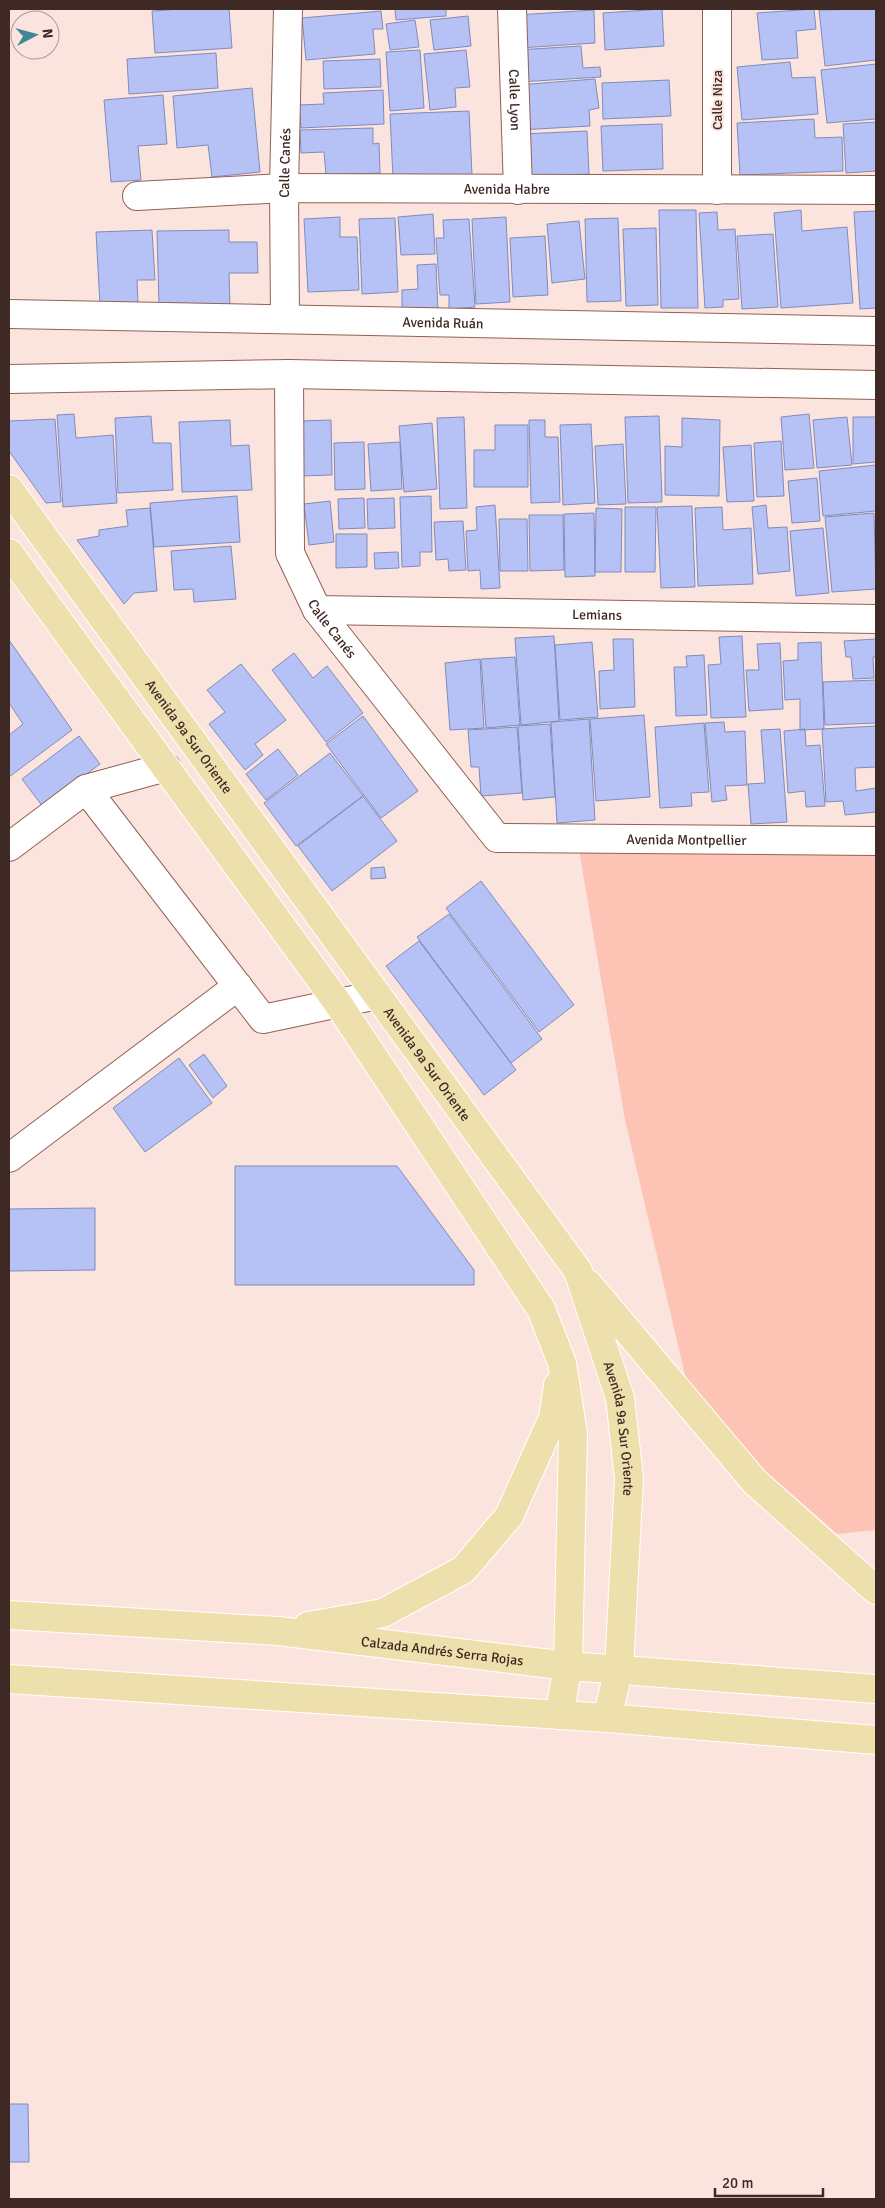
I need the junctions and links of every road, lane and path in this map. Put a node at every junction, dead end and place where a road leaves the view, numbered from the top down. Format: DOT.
graph roads {
  1 [pos="288,9"];
  2 [pos="512,9"];
  3 [pos="717,9"];
  4 [pos="284,188"];
  5 [pos="518,190"];
  6 [pos="717,190"];
  7 [pos="876,190"];
  8 [pos="137,196"];
  9 [pos="9,314"];
  10 [pos="285,318"];
  11 [pos="876,331"];
  12 [pos="289,374"];
  13 [pos="9,379"];
  14 [pos="876,385"];
  15 [pos="9,489"];
  16 [pos="9,553"];
  17 [pos="316,610"];
  18 [pos="876,618"];
  19 [pos="166,767"];
  20 [pos="86,789"];
  21 [pos="497,838"];
  22 [pos="876,841"];
  23 [pos="9,846"];
  24 [pos="238,986"];
  25 [pos="377,995"];
  26 [pos="337,1002"];
  27 [pos="9,1158"];
  28 [pos="578,1271"];
  29 [pos="562,1363"];
  30 [pos="876,1590"];
  31 [pos="9,1615"];
  32 [pos="278,1631"];
  33 [pos="568,1666"];
  34 [pos="619,1669"];
  35 [pos="9,1679"];
  36 [pos="876,1689"];
  37 [pos="559,1715"];
  38 [pos="607,1718"];
  39 [pos="876,1740"];
  1 -- 4 [label="street, Calle Canés"];
  2 -- 5 [label="street, Calle Lyon"];
  3 -- 6 [label="street, Calle Niza"];
  4 -- 5 [label="street, Avenida Habre"];
  4 -- 8 [label="street, Avenida Habre"];
  4 -- 10 [label="street, Calle Canés"];
  5 -- 6 [label="street, Avenida Habre"];
  6 -- 7 [label="street, Avenida Habre"];
  9 -- 10 [label="street, Avenida Ruán"];
  10 -- 11 [label="street, Avenida Ruán"];
  12 -- 13 [label="street"];
  12 -- 14 [label="street"];
  12 -- 17 [label="street, Calle Canés"];
  15 -- 25 [label="main road, Avenida 9a Sur Oriente"];
  16 -- 19 [label="main road"];
  17 -- 18 [label="street, Lemians"];
  17 -- 21 [label="street, Calle Canés"];
  19 -- 20 [label="street"];
  19 -- 26 [label="main road"];
  20 -- 23 [label="street"];
  20 -- 24 [label="street"];
  21 -- 22 [label="street, Avenida Montpellier"];
  24 -- 26 [label="street"];
  24 -- 27 [label="street"];
  25 -- 26 [label="street"];
  25 -- 28 [label="main road, Avenida 9a Sur Oriente"];
  26 -- 29 [label="main road"];
  28 -- 30 [label="main road"];
  28 -- 34 [label="main road, Avenida 9a Sur Oriente"];
  29 -- 32 [label="main road"];
  29 -- 33 [label="main road"];
  31 -- 32 [label="main road, Calzada Andrés Serra Rojas"];
  32 -- 33 [label="main road, Calzada Andrés Serra Rojas"];
  33 -- 34 [label="main road, Calzada Andrés Serra Rojas"];
  33 -- 37 [label="main road"];
  34 -- 36 [label="main road, Calzada Andrés Serra Rojas"];
  34 -- 38 [label="main road, Avenida 9a Sur Oriente"];
  35 -- 37 [label="main road"];
  37 -- 38 [label="main road"];
  38 -- 39 [label="main road"];
}
